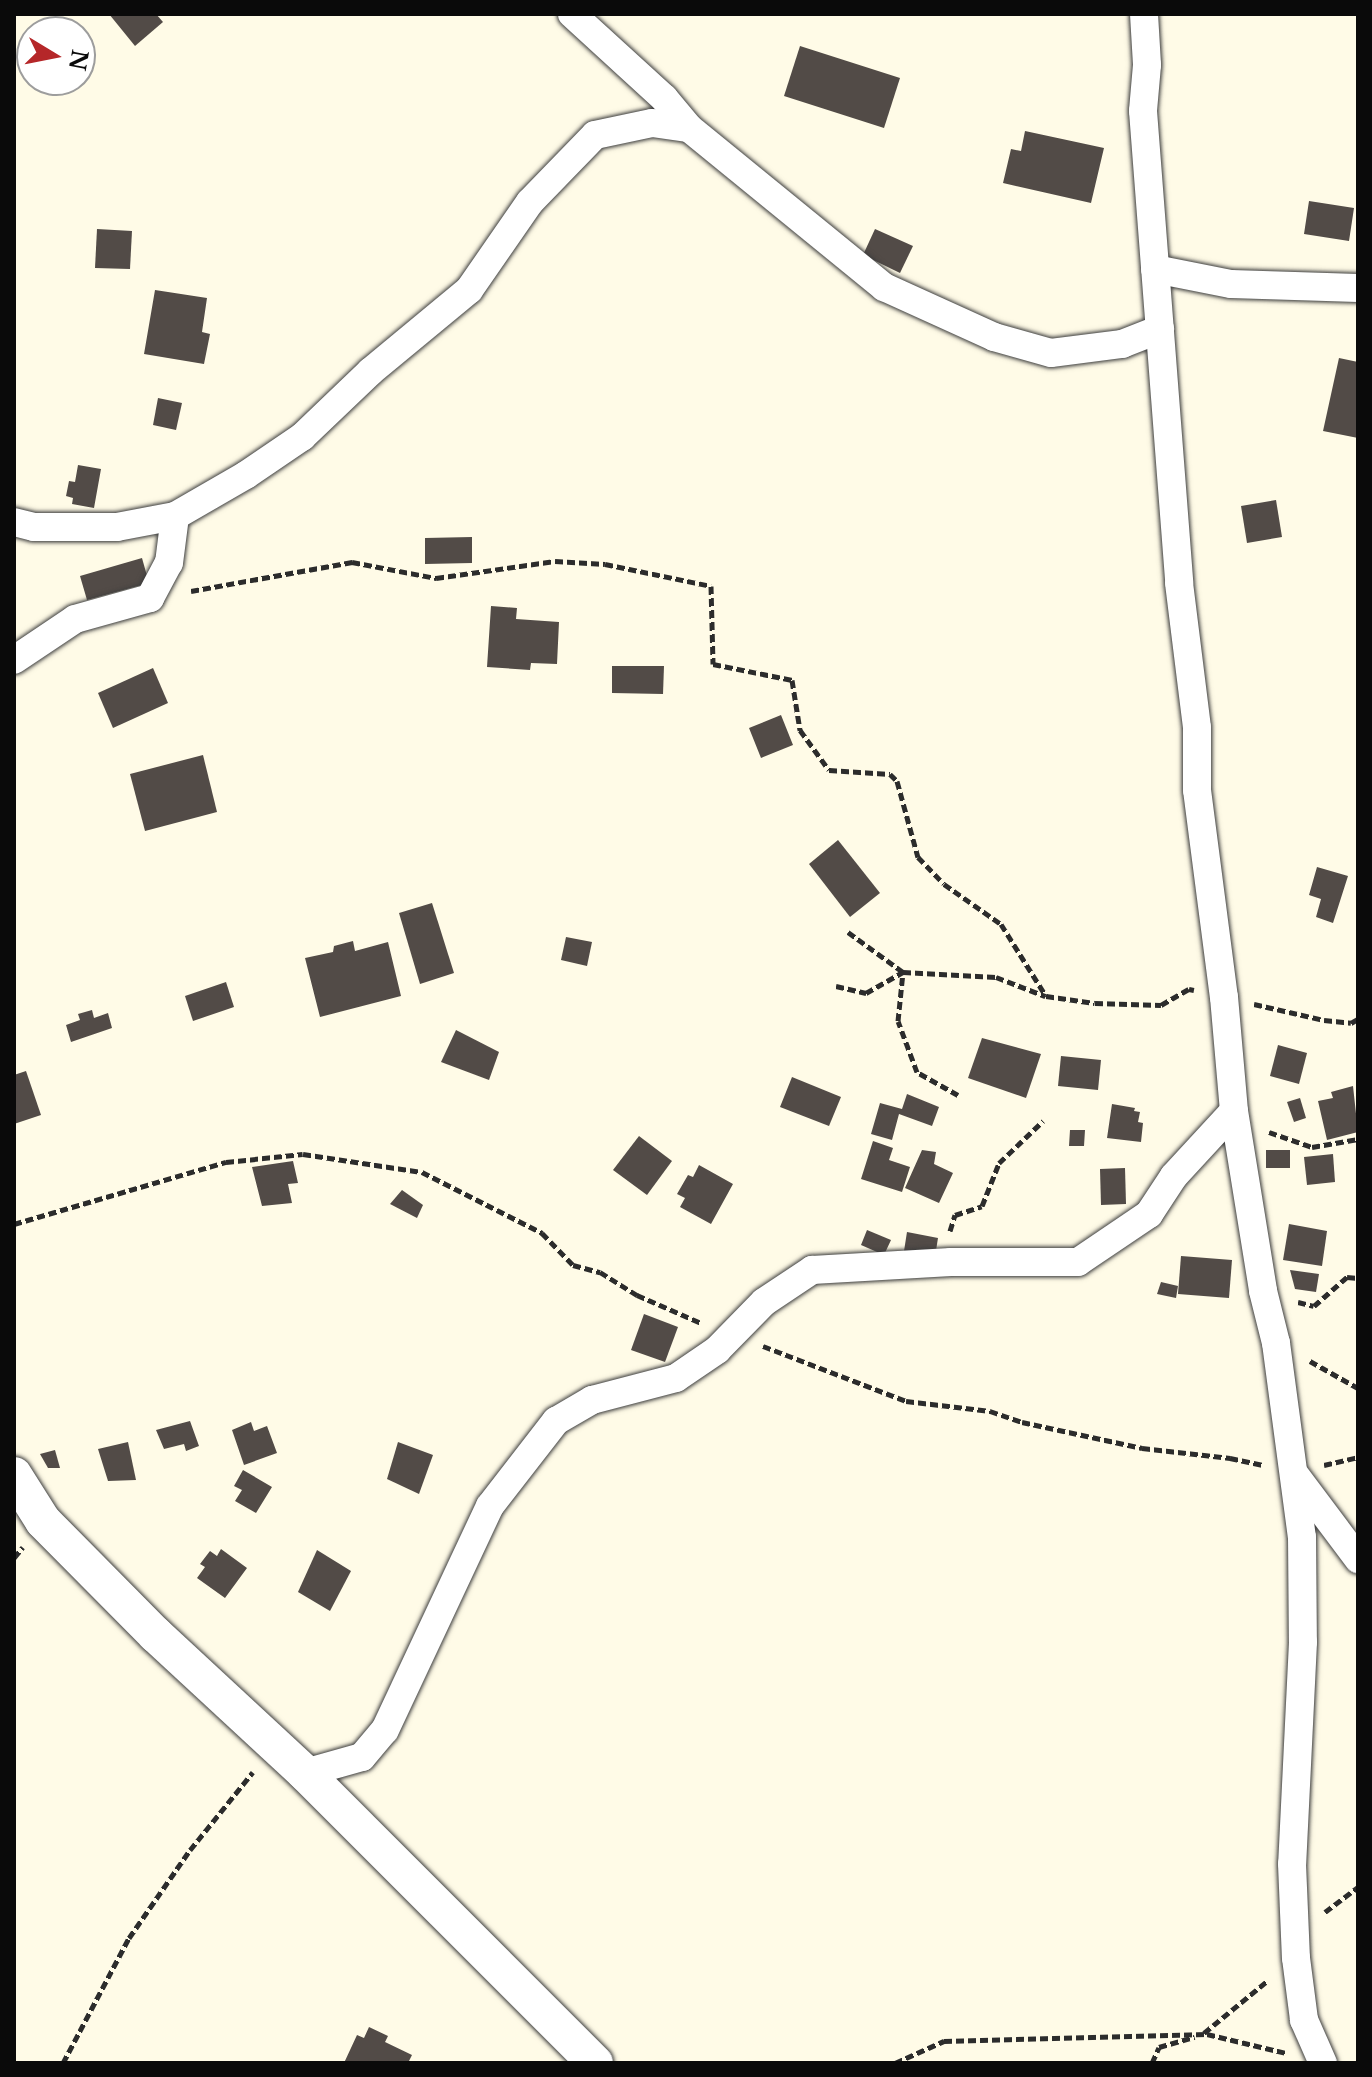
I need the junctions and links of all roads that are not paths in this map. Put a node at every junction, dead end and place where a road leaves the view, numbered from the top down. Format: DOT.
graph roads {
  1 [pos="572,14"];
  2 [pos="1144,14"];
  3 [pos="689,128"];
  4 [pos="1155,269"];
  5 [pos="1358,288"];
  6 [pos="1160,329"];
  7 [pos="175,516"];
  8 [pos="14,522"];
  9 [pos="14,660"];
  10 [pos="1234,1111"];
  11 [pos="1293,1472"];
  12 [pos="14,1475"];
  13 [pos="1358,1559"];
  14 [pos="305,1773"];
  15 [pos="1322,2062"];
  16 [pos="595,2063"];
  1 -- 3 [label="street"];
  2 -- 4 [label="street"];
  3 -- 6 [label="street"];
  3 -- 7 [label="street"];
  4 -- 5 [label="street"];
  4 -- 6 [label="street"];
  6 -- 10 [label="street"];
  7 -- 8 [label="street"];
  7 -- 9 [label="street"];
  10 -- 11 [label="street"];
  10 -- 14 [label="street"];
  11 -- 13 [label="street"];
  11 -- 15 [label="street"];
  12 -- 14 [label="street"];
  14 -- 16 [label="street"];
}
